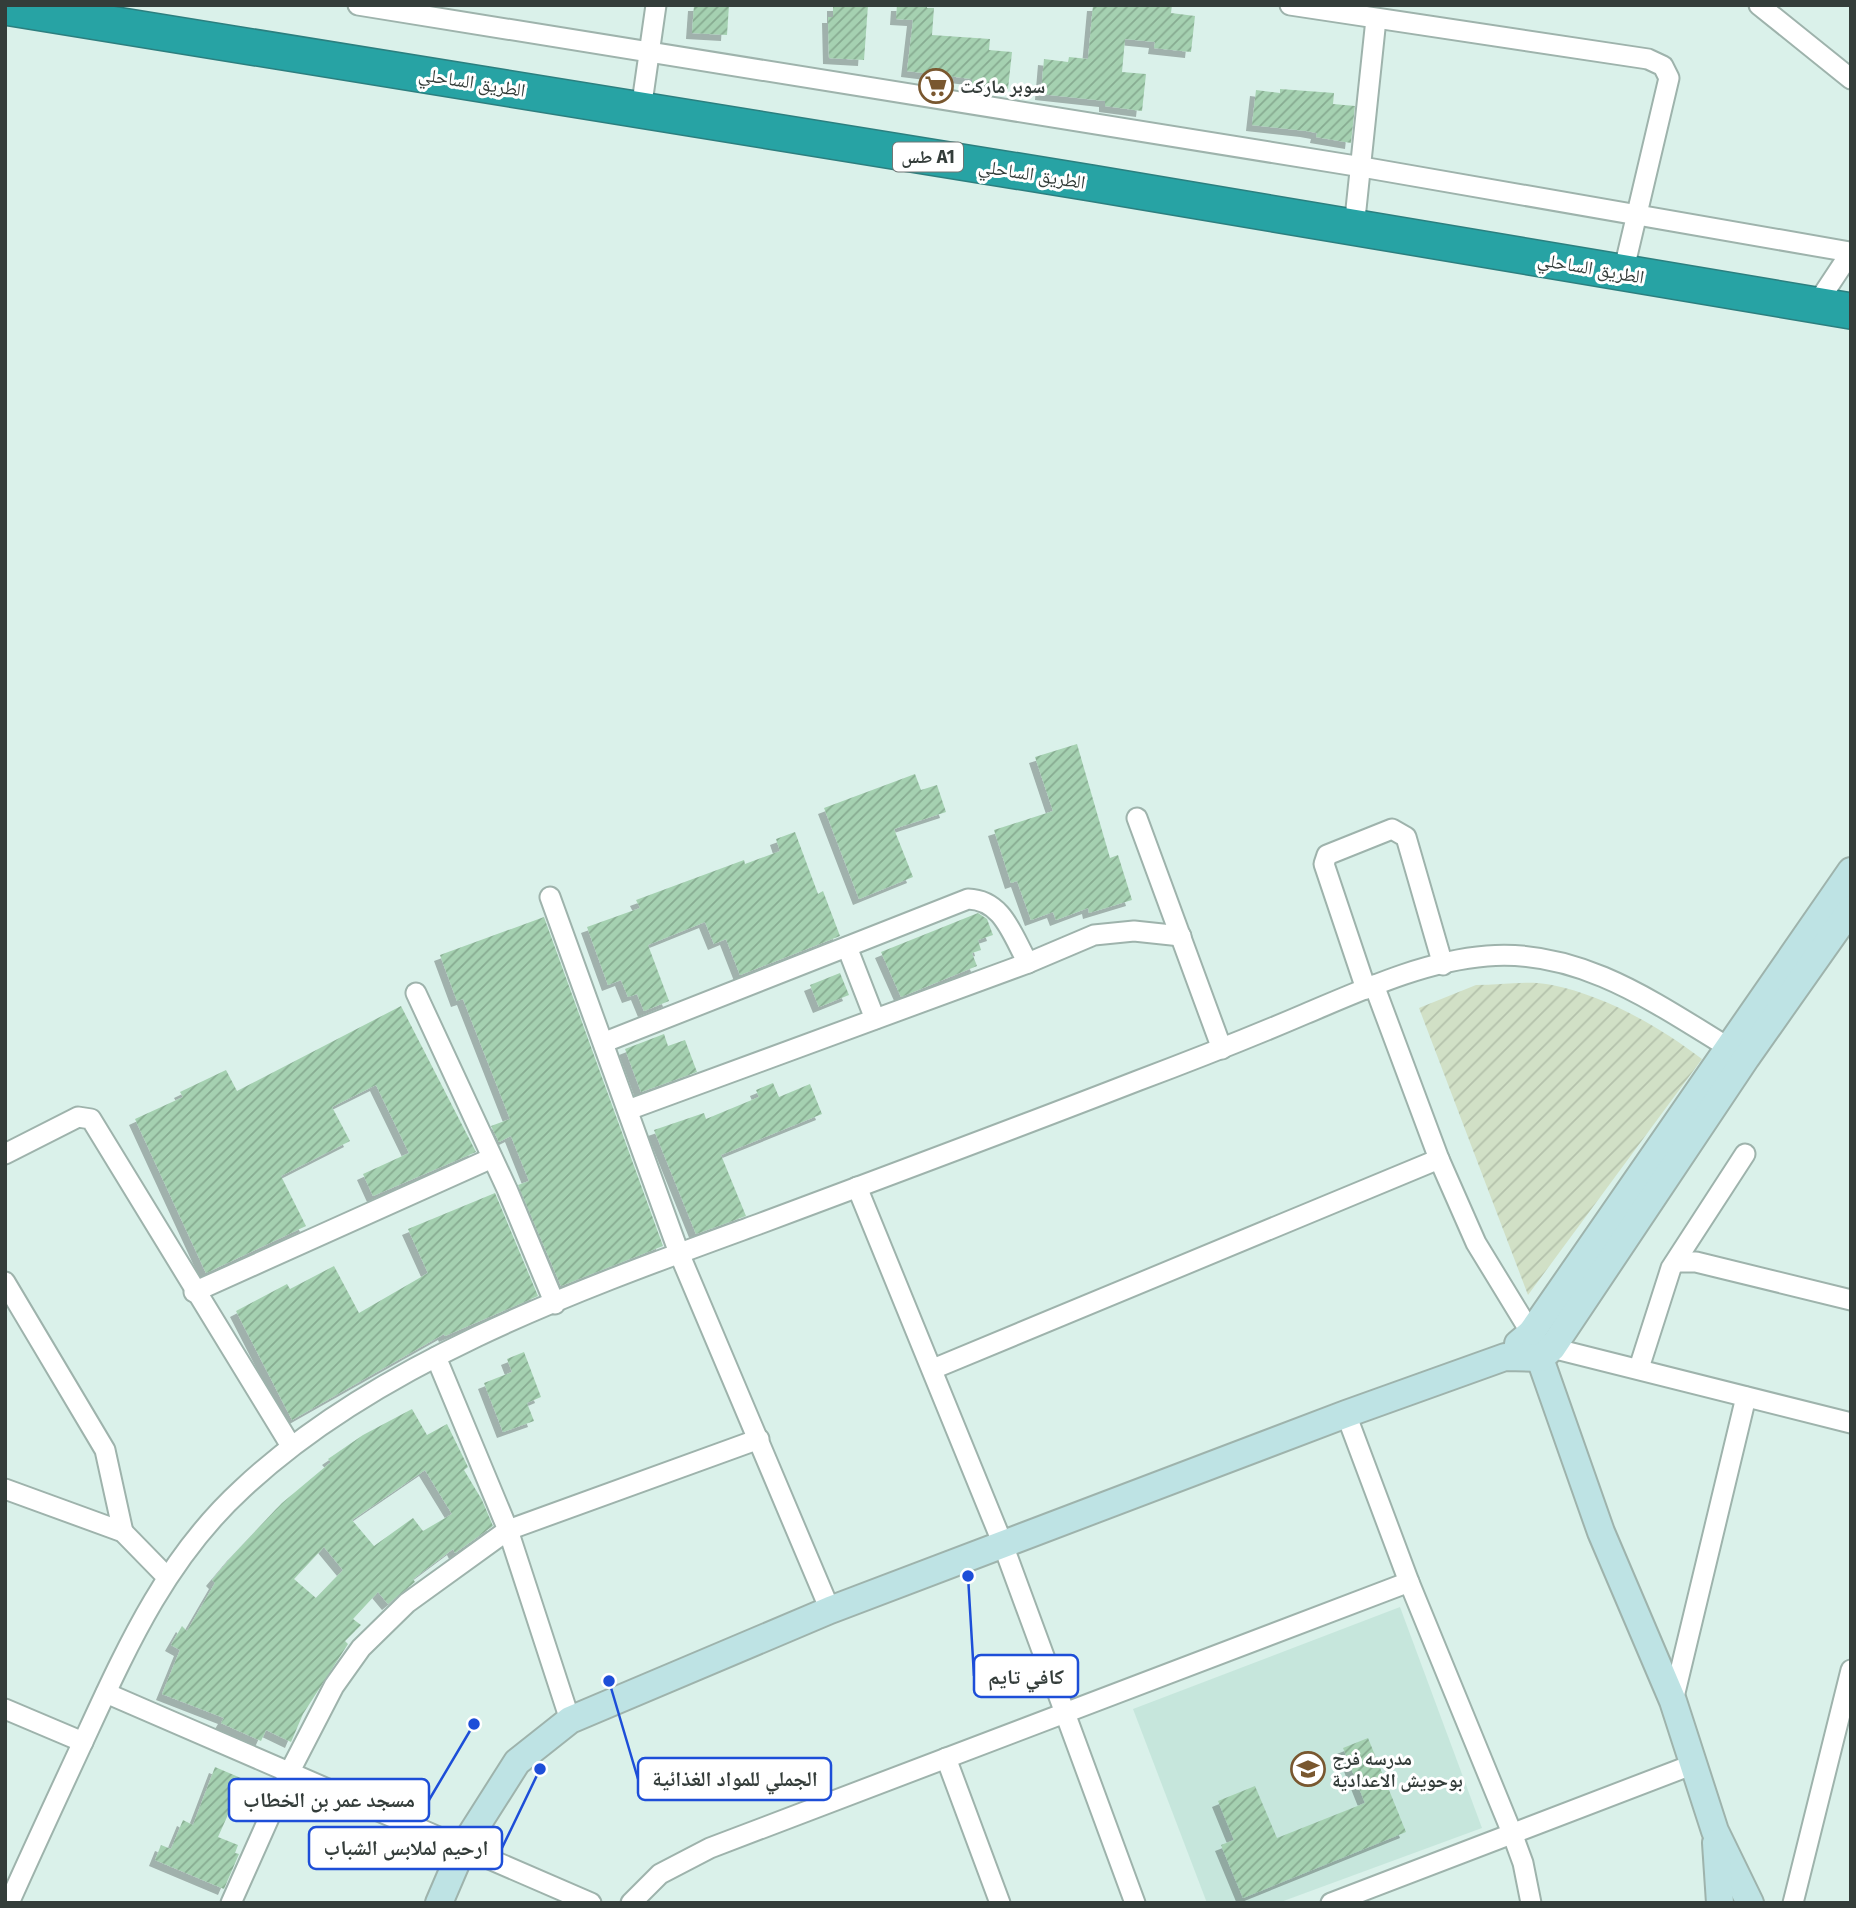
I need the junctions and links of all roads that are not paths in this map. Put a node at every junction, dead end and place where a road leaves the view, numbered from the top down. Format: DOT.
graph roads {
  1 [pos="358,5"];
  2 [pos="656,5"];
  3 [pos="1290,5"];
  4 [pos="1759,5"];
  5 [pos="5,7"];
  6 [pos="1376,19"];
  7 [pos="649,53"];
  8 [pos="1851,79"];
  9 [pos="641,110"];
  10 [pos="1362,167"];
  11 [pos="1636,216"];
  12 [pos="1354,228"];
  13 [pos="1851,252"];
  14 [pos="1623,273"];
  15 [pos="1816,305"];
  16 [pos="1851,311"];
  17 [pos="1137,818"];
  18 [pos="1851,871"];
  19 [pos="550,897"];
  20 [pos="1851,909"];
  21 [pos="1181,936"];
  22 [pos="847,947"];
  23 [pos="1028,963"];
  24 [pos="1443,965"];
  25 [pos="1370,987"];
  26 [pos="416,993"];
  27 [pos="875,1019"];
  28 [pos="605,1042"];
  29 [pos="1222,1049"];
  30 [pos="1738,1053"];
  31 [pos="628,1110"];
  32 [pos="5,1154"];
  33 [pos="1745,1154"];
  34 [pos="492,1158"];
  35 [pos="1439,1160"];
  36 [pos="857,1187"];
  37 [pos="679,1253"];
  38 [pos="1678,1262"];
  39 [pos="5,1282"];
  40 [pos="194,1292"];
  41 [pos="1851,1300"];
  42 [pos="555,1304"];
  43 [pos="1541,1346"];
  44 [pos="436,1357"];
  45 [pos="1639,1368"];
  46 [pos="933,1369"];
  47 [pos="1746,1397"];
  48 [pos="1346,1414"];
  49 [pos="1851,1423"];
  50 [pos="759,1439"];
  51 [pos="291,1446"];
  52 [pos="5,1489"];
  53 [pos="508,1530"];
  54 [pos="123,1532"];
  55 [pos="1002,1542"];
  56 [pos="166,1576"];
  57 [pos="1409,1582"];
  58 [pos="830,1610"];
  59 [pos="1851,1670"];
  60 [pos="106,1693"];
  61 [pos="1673,1701"];
  62 [pos="5,1709"];
  63 [pos="1065,1712"];
  64 [pos="570,1720"];
  65 [pos="83,1742"];
  66 [pos="946,1758"];
  67 [pos="1694,1763"];
  68 [pos="289,1773"];
  69 [pos="1715,1831"];
  70 [pos="1512,1833"];
  71 [pos="463,1847"];
  72 [pos="1351,1899"];
  73 [pos="9,1903"];
  74 [pos="232,1903"];
  75 [pos="439,1903"];
  76 [pos="591,1903"];
  77 [pos="631,1903"];
  78 [pos="1000,1903"];
  79 [pos="1135,1903"];
  80 [pos="1331,1903"];
  81 [pos="1531,1903"];
  82 [pos="1720,1903"];
  83 [pos="1750,1903"];
  84 [pos="1793,1903"];
  1 -- 7 [label="street"];
  2 -- 7 [label="street"];
  3 -- 6 [label="street"];
  4 -- 8 [label="street"];
  5 -- 9 [label="highway, الطريق الساحلي / طس A1"];
  6 -- 10 [label="street"];
  6 -- 11 [label="street"];
  7 -- 9 [label="street"];
  7 -- 10 [label="street"];
  9 -- 12 [label="highway, الطريق الساحلي / طس A1"];
  10 -- 11 [label="street"];
  10 -- 12 [label="street"];
  11 -- 13 [label="street"];
  11 -- 14 [label="street"];
  12 -- 14 [label="highway, الطريق الساحلي / طس A1"];
  13 -- 15 [label="street"];
  14 -- 15 [label="highway, الطريق الساحلي / طس A1"];
  15 -- 16 [label="highway, الطريق الساحلي / طس A1"];
  17 -- 21 [label="street"];
  18 -- 30 [label="main road"];
  19 -- 28 [label="street"];
  20 -- 30 [label="main road"];
  21 -- 23 [label="street"];
  21 -- 29 [label="street"];
  22 -- 23 [label="street"];
  22 -- 27 [label="street"];
  22 -- 28 [label="street"];
  23 -- 27 [label="street"];
  24 -- 25 [label="street"];
  24 -- 25 [label="street"];
  24 -- 30 [label="street"];
  25 -- 29 [label="street"];
  25 -- 35 [label="street"];
  26 -- 34 [label="street"];
  27 -- 31 [label="street"];
  28 -- 31 [label="street"];
  29 -- 36 [label="street"];
  30 -- 43 [label="main road"];
  31 -- 37 [label="street"];
  32 -- 40 [label="street"];
  33 -- 38 [label="street"];
  34 -- 40 [label="street"];
  34 -- 42 [label="street"];
  35 -- 43 [label="street"];
  35 -- 46 [label="street"];
  36 -- 37 [label="street"];
  36 -- 46 [label="street"];
  37 -- 42 [label="street"];
  37 -- 50 [label="street"];
  38 -- 41 [label="street"];
  38 -- 45 [label="street"];
  39 -- 54 [label="street"];
  40 -- 51 [label="street"];
  42 -- 44 [label="street"];
  43 -- 45 [label="street"];
  43 -- 48 [label="main road"];
  43 -- 61 [label="main road"];
  44 -- 51 [label="street"];
  44 -- 53 [label="street"];
  45 -- 47 [label="street"];
  46 -- 55 [label="street"];
  47 -- 49 [label="street"];
  47 -- 61 [label="street"];
  48 -- 55 [label="main road"];
  48 -- 57 [label="street"];
  50 -- 53 [label="street"];
  50 -- 58 [label="street"];
  51 -- 56 [label="street"];
  52 -- 54 [label="street"];
  53 -- 64 [label="street"];
  53 -- 68 [label="street"];
  54 -- 56 [label="street"];
  55 -- 58 [label="main road"];
  55 -- 63 [label="street"];
  56 -- 60 [label="street"];
  57 -- 63 [label="street"];
  57 -- 70 [label="street"];
  58 -- 64 [label="main road"];
  59 -- 84 [label="street"];
  60 -- 65 [label="street"];
  60 -- 68 [label="street"];
  61 -- 67 [label="main road"];
  62 -- 65 [label="street"];
  63 -- 66 [label="street"];
  63 -- 79 [label="street"];
  64 -- 71 [label="main road"];
  65 -- 73 [label="street"];
  66 -- 77 [label="street"];
  66 -- 78 [label="street"];
  67 -- 69 [label="main road"];
  67 -- 70 [label="street"];
  68 -- 71 [label="street"];
  68 -- 74 [label="street"];
  69 -- 82 [label="main road"];
  69 -- 83 [label="main road"];
  70 -- 72 [label="street"];
  70 -- 81 [label="street"];
  71 -- 75 [label="main road"];
  71 -- 76 [label="street"];
  72 -- 80 [label="street"];
}
